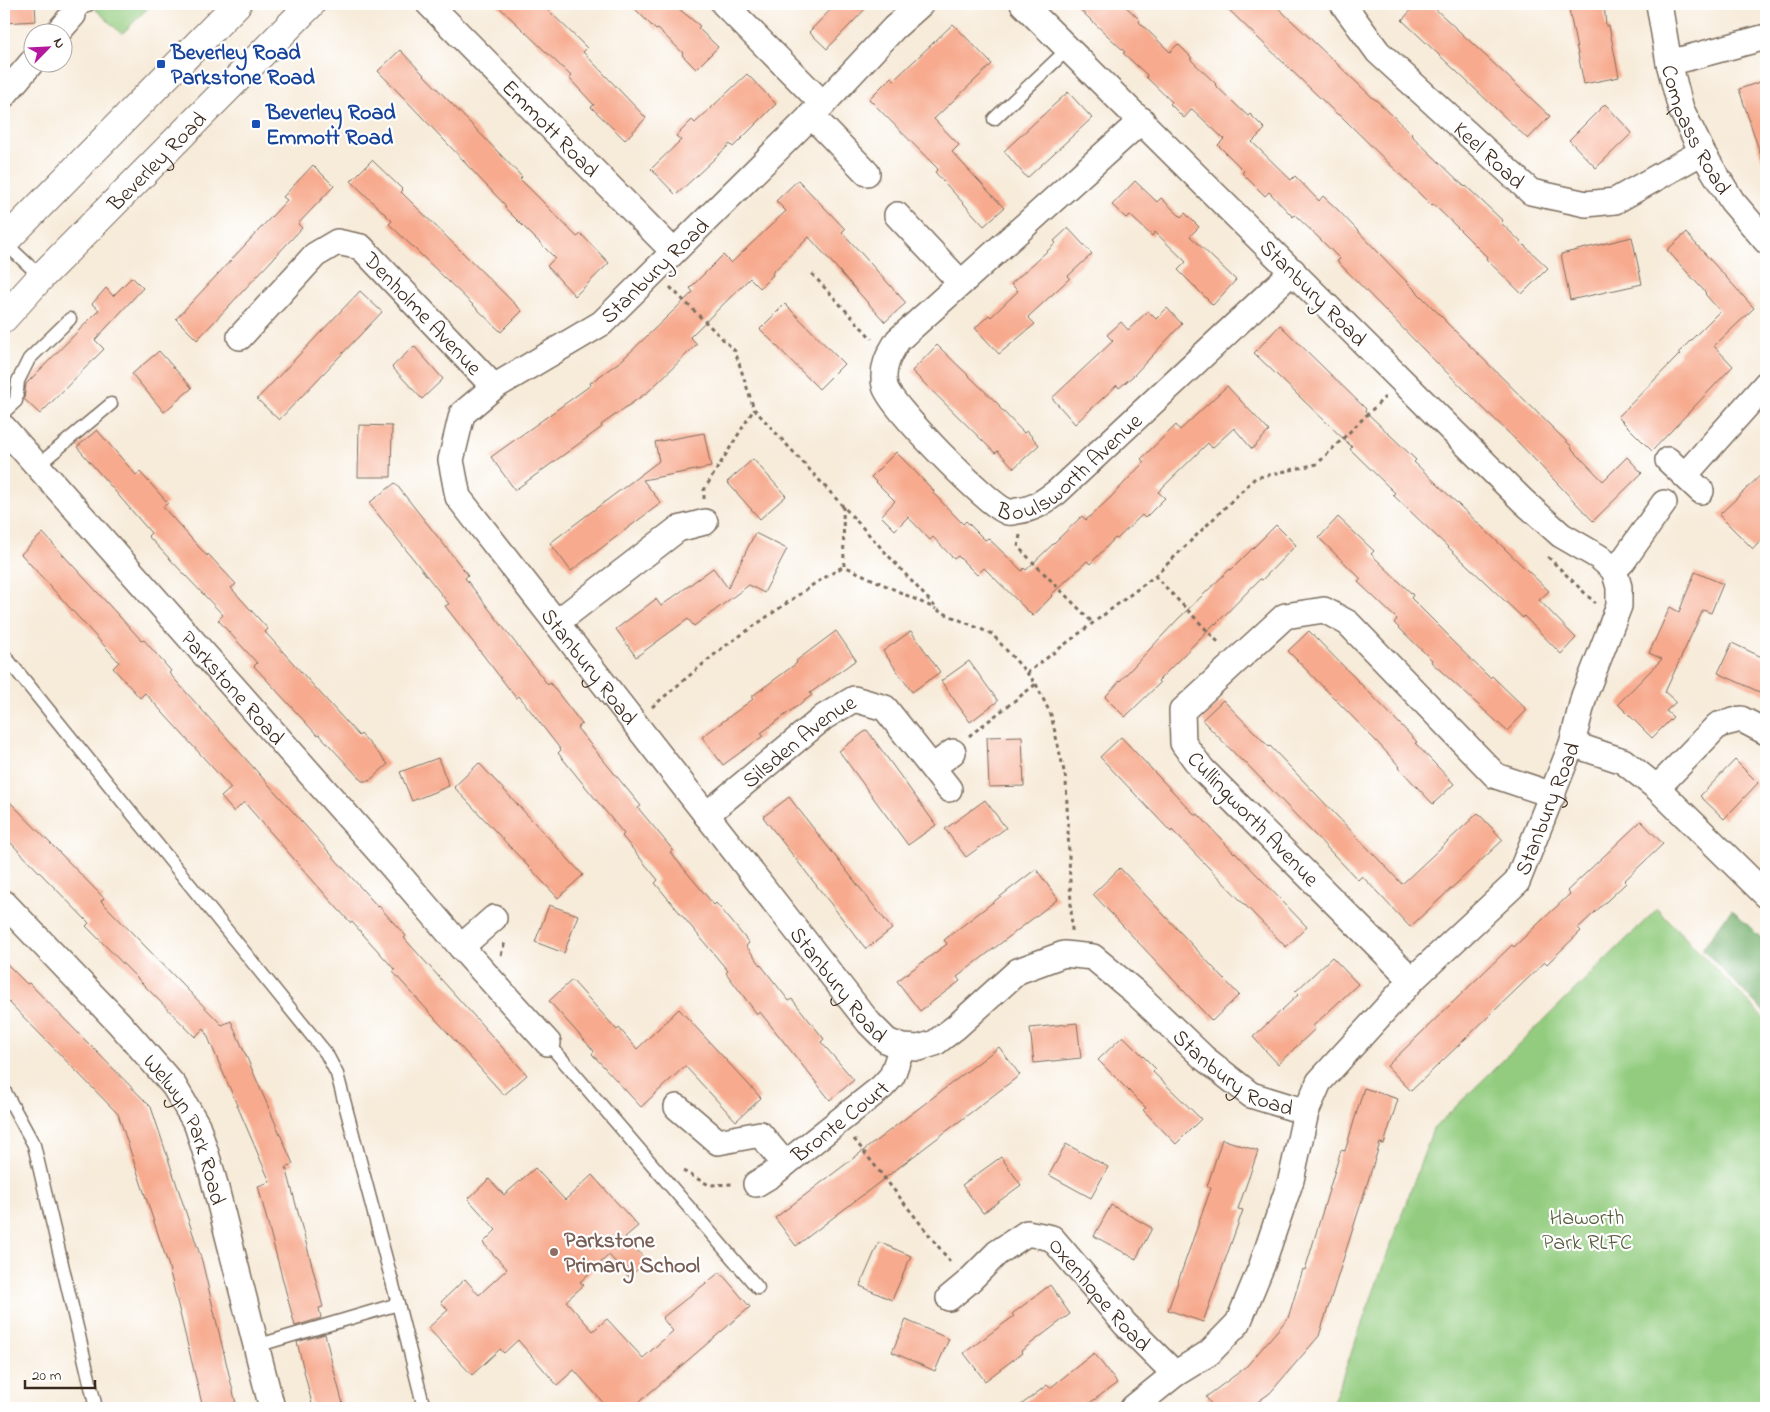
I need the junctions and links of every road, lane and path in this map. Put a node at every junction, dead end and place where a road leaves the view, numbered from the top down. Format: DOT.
graph roads {
  1 [pos="237,4"];
  2 [pos="310,4"];
  3 [pos="429,4"];
  4 [pos="724,4"];
  5 [pos="921,4"];
  6 [pos="1024,4"];
  7 [pos="1343,4"];
  8 [pos="1659,4"];
  9 [pos="1766,37"];
  10 [pos="1069,48"];
  11 [pos="1669,63"];
  12 [pos="23,72"];
  13 [pos="4,94"];
  14 [pos="817,109"];
  15 [pos="994,119"];
  16 [pos="1142,120"];
  17 [pos="1702,152"];
  18 [pos="867,173"];
  19 [pos="898,215"];
  20 [pos="4,242"];
  21 [pos="1766,242"];
  22 [pos="673,251"];
  23 [pos="654,271"];
  24 [pos="1293,271"];
  25 [pos="812,274"];
  26 [pos="41,277"];
  27 [pos="961,283"];
  28 [pos="4,318"];
  29 [pos="70,319"];
  30 [pos="240,337"];
  31 [pos="888,356"];
  32 [pos="1402,380"];
  33 [pos="1766,384"];
  34 [pos="494,387"];
  35 [pos="111,404"];
  36 [pos="754,409"];
  37 [pos="4,412"];
  38 [pos="4,428"];
  39 [pos="38,466"];
  40 [pos="1685,475"];
  41 [pos="1664,503"];
  42 [pos="843,506"];
  43 [pos="1025,510"];
  44 [pos="705,522"];
  45 [pos="844,566"];
  46 [pos="1614,570"];
  47 [pos="1155,576"];
  48 [pos="939,611"];
  49 [pos="556,623"];
  50 [pos="1093,623"];
  51 [pos="4,655"];
  52 [pos="1236,661"];
  53 [pos="1027,673"];
  54 [pos="1036,684"];
  55 [pos="634,723"];
  56 [pos="1766,732"];
  57 [pos="1572,744"];
  58 [pos="953,752"];
  59 [pos="933,768"];
  60 [pos="1657,788"];
  61 [pos="949,789"];
  62 [pos="1553,795"];
  63 [pos="706,814"];
  64 [pos="1766,895"];
  65 [pos="4,904"];
  66 [pos="494,918"];
  67 [pos="461,947"];
  68 [pos="1073,955"];
  69 [pos="1412,980"];
  70 [pos="548,1043"];
  71 [pos="902,1047"];
  72 [pos="4,1090"];
  73 [pos="677,1107"];
  74 [pos="1306,1112"];
  75 [pos="840,1121"];
  76 [pos="677,1164"];
  77 [pos="785,1164"];
  78 [pos="756,1184"];
  79 [pos="758,1288"];
  80 [pos="958,1290"];
  81 [pos="398,1304"];
  82 [pos="256,1346"];
  83 [pos="1175,1374"];
  84 [pos="96,1408"];
  85 [pos="272,1408"];
  86 [pos="424,1408"];
  87 [pos="1133,1408"];
  1 -- 20 [label="main road"];
  2 -- 26 [label="main road, Beverley Road"];
  3 -- 22 [label="street, Emmott Road"];
  4 -- 14 [label="street"];
  5 -- 14 [label="street, Stanbury Road"];
  6 -- 10 [label="street, Stanbury Road"];
  7 -- 17 [label="street, Keel Road"];
  8 -- 11 [label="street, Compass Road"];
  9 -- 11 [label="street"];
  10 -- 15 [label="lane"];
  10 -- 16 [label="street, Stanbury Road"];
  11 -- 17 [label="street, Compass Road"];
  12 -- 13 [label="street"];
  14 -- 18 [label="street"];
  14 -- 22 [label="street, Stanbury Road"];
  16 -- 24 [label="street, Stanbury Road"];
  16 -- 27 [label="street, Boulsworth Avenue"];
  17 -- 21 [label="street, Compass Road"];
  19 -- 27 [label="street"];
  20 -- 26 [label="lane"];
  22 -- 23 [label="street, Stanbury Road"];
  23 -- 34 [label="street, Stanbury Road"];
  23 -- 36 [label="path"];
  24 -- 32 [label="street, Stanbury Road"];
  24 -- 43 [label="street, Boulsworth Avenue"];
  25 -- 31 [label="path"];
  26 -- 28 [label="main road, Beverley Road"];
  27 -- 31 [label="street, Boulsworth Avenue"];
  29 -- 37 [label="lane"];
  30 -- 34 [label="street, Denholme Avenue"];
  31 -- 43 [label="street, Boulsworth Avenue"];
  32 -- 46 [label="street, Stanbury Road"];
  32 -- 47 [label="path"];
  33 -- 40 [label="street"];
  34 -- 49 [label="street, Stanbury Road"];
  35 -- 39 [label="lane"];
  36 -- 42 [label="path"];
  36 -- 44 [label="path"];
  38 -- 39 [label="street, Parkstone Road"];
  39 -- 67 [label="street, Parkstone Road"];
  41 -- 46 [label="street"];
  42 -- 45 [label="path"];
  42 -- 48 [label="path"];
  43 -- 50 [label="path"];
  44 -- 49 [label="street"];
  45 -- 48 [label="path"];
  45 -- 55 [label="path"];
  46 -- 57 [label="street, Stanbury Road"];
  47 -- 50 [label="path"];
  47 -- 52 [label="path"];
  48 -- 53 [label="path"];
  49 -- 55 [label="street, Stanbury Road"];
  50 -- 53 [label="path"];
  51 -- 81 [label="lane"];
  52 -- 62 [label="street, Cullingworth Avenue"];
  52 -- 69 [label="street, Cullingworth Avenue"];
  53 -- 54 [label="path"];
  54 -- 58 [label="path"];
  54 -- 68 [label="path"];
  55 -- 63 [label="street, Stanbury Road"];
  56 -- 60 [label="street"];
  57 -- 60 [label="street"];
  57 -- 62 [label="street, Stanbury Road"];
  58 -- 59 [label="street"];
  59 -- 61 [label="street, Silsden Avenue"];
  59 -- 63 [label="street, Silsden Avenue"];
  60 -- 64 [label="street"];
  62 -- 69 [label="street, Stanbury Road"];
  63 -- 71 [label="street, Stanbury Road"];
  65 -- 82 [label="street, Welwyn Park Road"];
  66 -- 67 [label="street"];
  67 -- 70 [label="street, Parkstone Road"];
  68 -- 71 [label="street, Stanbury Road"];
  68 -- 74 [label="street, Stanbury Road"];
  69 -- 74 [label="street, Stanbury Road"];
  70 -- 79 [label="lane"];
  71 -- 75 [label="street, Bronte Court"];
  72 -- 84 [label="lane"];
  73 -- 77 [label="street, Bronte Court"];
  74 -- 83 [label="street"];
  75 -- 77 [label="street, Bronte Court"];
  75 -- 80 [label="path"];
  76 -- 78 [label="path"];
  77 -- 78 [label="street, Bronte Court"];
  80 -- 83 [label="street, Oxenhope Road"];
  81 -- 82 [label="lane"];
  81 -- 86 [label="lane"];
  82 -- 85 [label="street, Welwyn Park Road"];
  83 -- 87 [label="street"];
}
